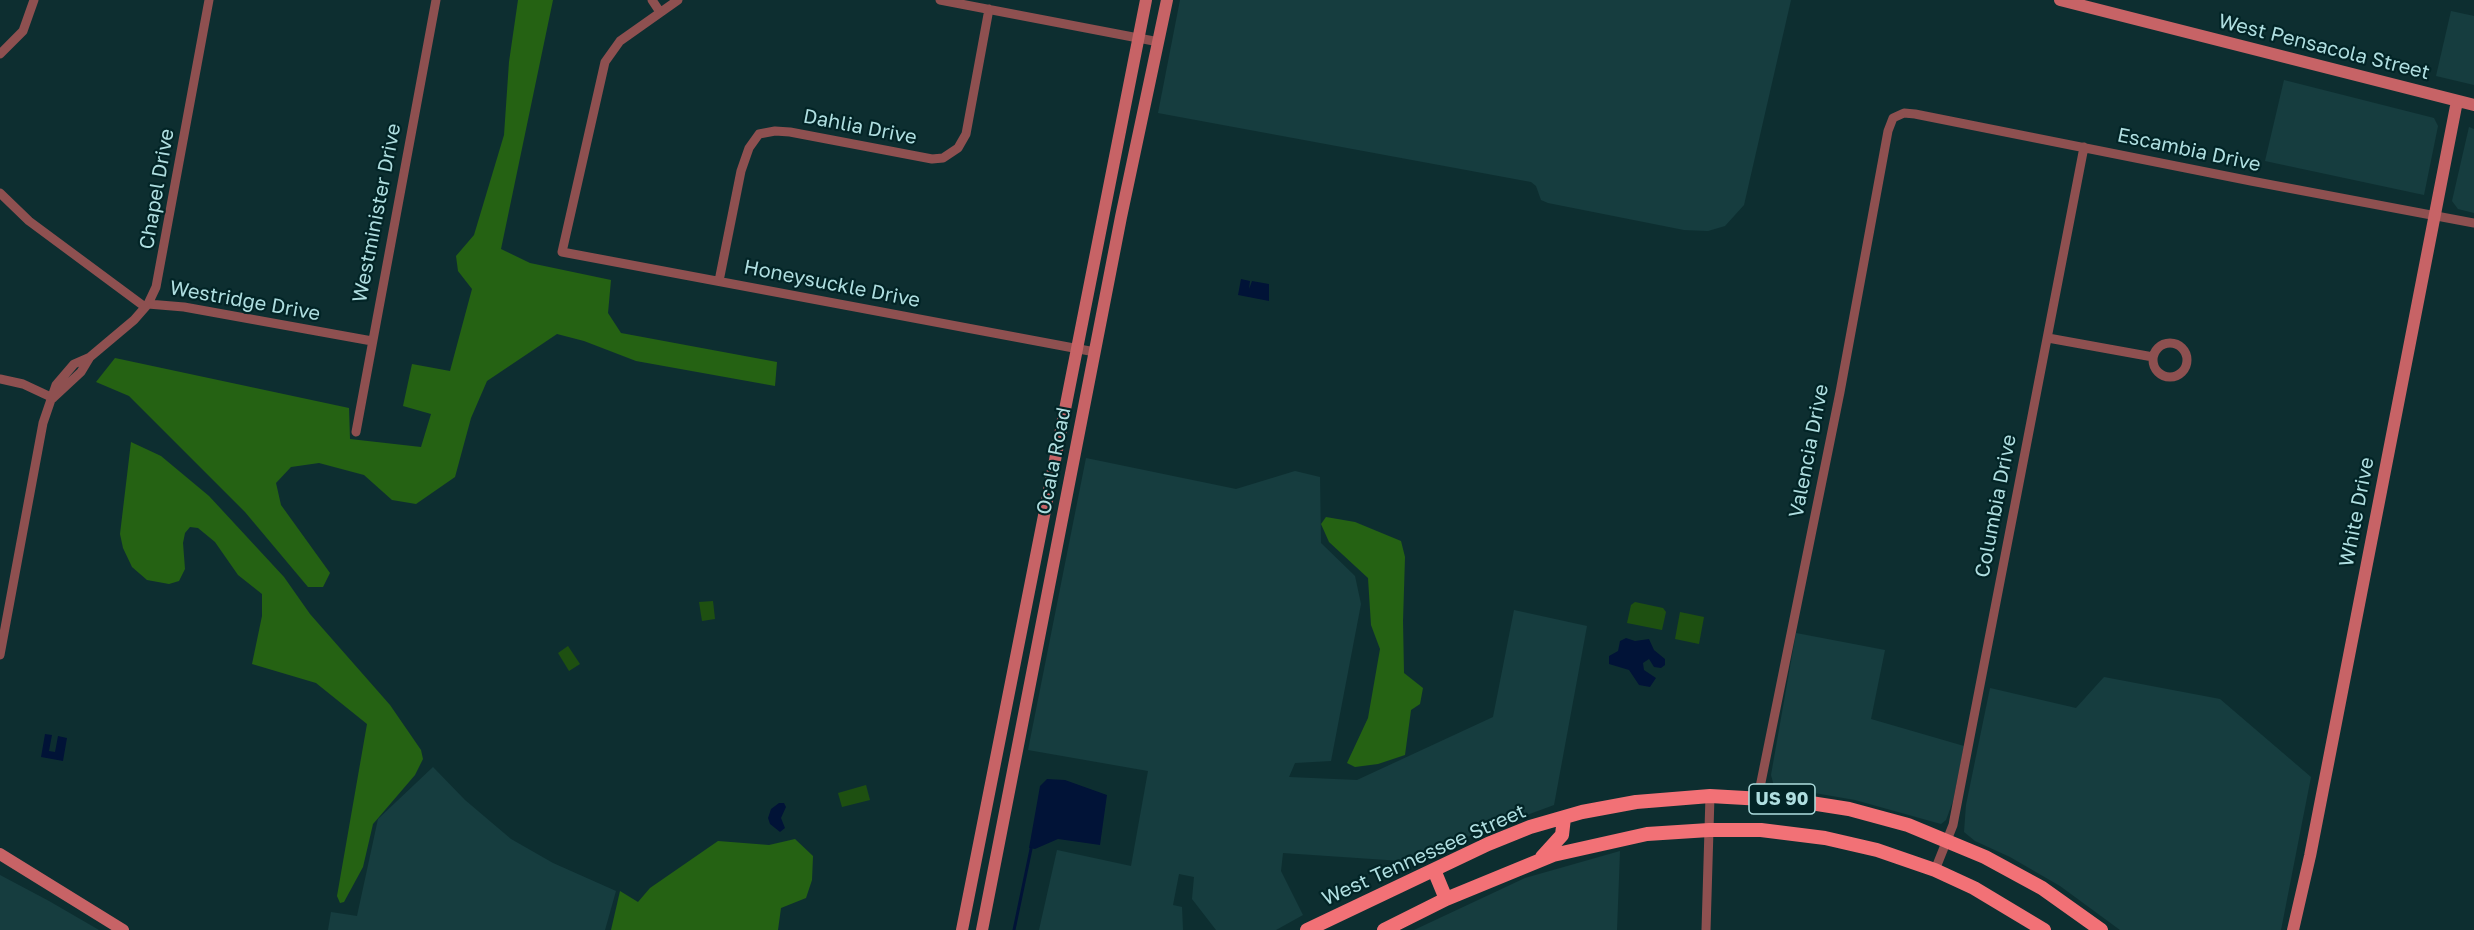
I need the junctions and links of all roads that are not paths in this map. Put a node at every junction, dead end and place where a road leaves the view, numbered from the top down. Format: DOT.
graph roads {
  1 [pos="33,0"];
  2 [pos="209,0"];
  3 [pos="436,0"];
  4 [pos="652,0"];
  5 [pos="678,0"];
  6 [pos="940,0"];
  7 [pos="1146,0"];
  8 [pos="1167,0"];
  9 [pos="2060,0"];
  10 [pos="989,9"];
  11 [pos="660,12"];
  12 [pos="1139,38"];
  13 [pos="1159,42"];
  14 [pos="0,54"];
  15 [pos="2457,101"];
  16 [pos="2474,105"];
  17 [pos="1897,115"];
  18 [pos="2084,147"];
  19 [pos="0,193"];
  20 [pos="2436,216"];
  21 [pos="2474,223"];
  22 [pos="719,281"];
  23 [pos="147,305"];
  24 [pos="2048,338"];
  25 [pos="372,341"];
  26 [pos="1076,348"];
  27 [pos="1095,352"];
  28 [pos="2153,357"];
  29 [pos="0,380"];
  30 [pos="53,398"];
  31 [pos="356,432"];
  32 [pos="0,655"];
  33 [pos="1710,796"];
  34 [pos="1758,797"];
  35 [pos="1564,818"];
  36 [pos="1709,830"];
  37 [pos="1947,840"];
  38 [pos="0,854"];
  39 [pos="1541,859"];
  40 [pos="1434,870"];
  41 [pos="1935,870"];
  42 [pos="1446,899"];
  43 [pos="123,930"];
  44 [pos="962,930"];
  45 [pos="982,930"];
  46 [pos="1307,930"];
  47 [pos="1384,930"];
  48 [pos="1706,930"];
  49 [pos="2044,930"];
  50 [pos="2101,930"];
  51 [pos="2293,930"];
  1 -- 14 [label="street"];
  2 -- 23 [label="street, Chapel Drive"];
  3 -- 25 [label="street, Westminister Drive"];
  4 -- 11 [label="street"];
  5 -- 11 [label="street"];
  6 -- 10 [label="street"];
  7 -- 12 [label="main road, Ocala Road"];
  8 -- 13 [label="main road, Ocala Road"];
  9 -- 15 [label="main road, West Pensacola Street"];
  10 -- 12 [label="street"];
  10 -- 22 [label="street, Dahlia Drive"];
  11 -- 22 [label="street, Honeysuckle Drive"];
  12 -- 13 [label="street"];
  12 -- 26 [label="main road, Ocala Road"];
  13 -- 27 [label="main road, Ocala Road"];
  15 -- 16 [label="main road, West Pensacola Street"];
  15 -- 20 [label="main road, White Drive"];
  17 -- 18 [label="street, Escambia Drive"];
  17 -- 34 [label="street, Valencia Drive"];
  18 -- 20 [label="street, Escambia Drive"];
  18 -- 24 [label="street, Columbia Drive"];
  19 -- 23 [label="street, Westridge Drive"];
  20 -- 21 [label="street, Escambia Drive"];
  20 -- 51 [label="main road, White Drive"];
  22 -- 26 [label="street, Honeysuckle Drive"];
  23 -- 25 [label="street, Westridge Drive"];
  23 -- 30 [label="street, Chapel Drive"];
  24 -- 28 [label="street"];
  24 -- 37 [label="street, Columbia Drive"];
  25 -- 31 [label="street, Westminister Drive"];
  26 -- 27 [label="street, Honeysuckle Drive"];
  26 -- 44 [label="main road, Ocala Road"];
  27 -- 45 [label="main road, Ocala Road"];
  29 -- 30 [label="street"];
  30 -- 32 [label="street, Chapel Drive"];
  33 -- 34 [label="main road, West Tennessee Street / US 90"];
  33 -- 35 [label="main road, West Tennessee Street / US 90"];
  33 -- 36 [label="street"];
  34 -- 37 [label="main road, West Tennessee Street / US 90"];
  35 -- 39 [label="main road"];
  35 -- 40 [label="main road, West Tennessee Street / US 90"];
  36 -- 39 [label="main road, US 90"];
  36 -- 41 [label="main road, US 90"];
  36 -- 48 [label="street"];
  37 -- 41 [label="street, Columbia Drive"];
  37 -- 50 [label="main road, West Tennessee Street / US 90"];
  38 -- 43 [label="main road"];
  39 -- 42 [label="main road, US 90"];
  40 -- 42 [label="main road"];
  40 -- 46 [label="main road, West Tennessee Street / US 90"];
  41 -- 49 [label="main road, US 90"];
  42 -- 47 [label="main road, US 90"];
}
